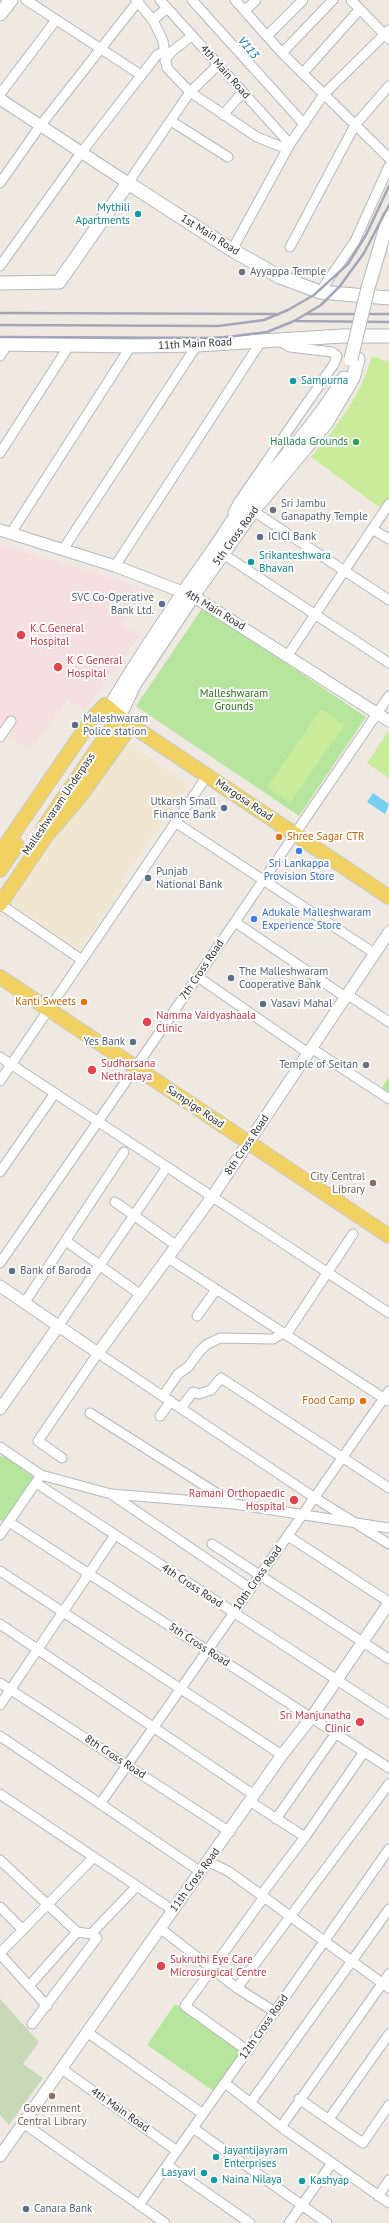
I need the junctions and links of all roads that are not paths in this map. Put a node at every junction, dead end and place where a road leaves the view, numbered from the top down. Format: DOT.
graph roads {
  1 [pos="10,0"];
  2 [pos="26,0"];
  3 [pos="137,0"];
  4 [pos="160,0"];
  5 [pos="192,0"];
  6 [pos="235,0"];
  7 [pos="256,0"];
  8 [pos="303,0"];
  9 [pos="333,0"];
  10 [pos="351,0"];
  11 [pos="167,8"];
  12 [pos="360,9"];
  13 [pos="245,11"];
  14 [pos="0,14"];
  15 [pos="56,20"];
  16 [pos="153,20"];
  17 [pos="387,35"];
  18 [pos="192,36"];
  19 [pos="267,36"];
  20 [pos="101,48"];
  21 [pos="163,52"];
  22 [pos="282,53"];
  23 [pos="165,61"];
  24 [pos="218,65"];
  25 [pos="302,74"];
  26 [pos="141,75"];
  27 [pos="389,86"];
  28 [pos="190,92"];
  29 [pos="243,92"];
  30 [pos="0,94"];
  31 [pos="324,94"];
  32 [pos="0,100"];
  33 [pos="223,115"];
  34 [pos="171,121"];
  35 [pos="304,124"];
  36 [pos="355,125"];
  37 [pos="40,126"];
  38 [pos="289,147"];
  39 [pos="81,153"];
  40 [pos="228,157"];
  41 [pos="389,158"];
  42 [pos="389,166"];
  43 [pos="0,183"];
  44 [pos="128,183"];
  45 [pos="389,217"];
  46 [pos="389,246"];
  47 [pos="290,247"];
  48 [pos="232,250"];
  49 [pos="0,266"];
  50 [pos="0,283"];
  51 [pos="372,289"];
  52 [pos="320,292"];
  53 [pos="389,298"];
  54 [pos="389,336"];
  55 [pos="269,340"];
  56 [pos="4,344"];
  57 [pos="197,345"];
  58 [pos="69,346"];
  59 [pos="131,346"];
  60 [pos="0,356"];
  61 [pos="354,359"];
  62 [pos="0,453"];
  63 [pos="389,504"];
  64 [pos="253,511"];
  65 [pos="372,528"];
  66 [pos="0,530"];
  67 [pos="227,530"];
  68 [pos="11,533"];
  69 [pos="389,539"];
  70 [pos="64,548"];
  71 [pos="223,554"];
  72 [pos="115,566"];
  73 [pos="344,571"];
  74 [pos="188,593"];
  75 [pos="389,600"];
  76 [pos="315,615"];
  77 [pos="288,655"];
  78 [pos="389,663"];
  79 [pos="389,696"];
  80 [pos="111,710"];
  81 [pos="377,713"];
  82 [pos="11,721"];
  83 [pos="389,721"];
  84 [pos="131,725"];
  85 [pos="0,737"];
  86 [pos="207,776"];
  87 [pos="175,822"];
  88 [pos="295,834"];
  89 [pos="0,853"];
  90 [pos="0,870"];
  91 [pos="263,880"];
  92 [pos="0,891"];
  93 [pos="389,897"];
  94 [pos="0,904"];
  95 [pos="235,922"];
  96 [pos="389,932"];
  97 [pos="374,954"];
  98 [pos="82,960"];
  99 [pos="0,977"];
  100 [pos="198,977"];
  101 [pos="348,995"];
  102 [pos="49,1009"];
  103 [pos="389,1022"];
  104 [pos="309,1051"];
  105 [pos="0,1057"];
  106 [pos="11,1064"];
  107 [pos="136,1068"];
  108 [pos="0,1081"];
  109 [pos="55,1093"];
  110 [pos="389,1099"];
  111 [pos="98,1122"];
  112 [pos="248,1142"];
  113 [pos="124,1152"];
  114 [pos="167,1167"];
  115 [pos="0,1172"];
  116 [pos="212,1197"];
  117 [pos="115,1202"];
  118 [pos="134,1215"];
  119 [pos="353,1234"];
  120 [pos="389,1236"];
  121 [pos="66,1241"];
  122 [pos="177,1246"];
  123 [pos="168,1258"];
  124 [pos="0,1263"];
  125 [pos="100,1265"];
  126 [pos="327,1273"];
  127 [pos="0,1286"];
  128 [pos="216,1290"];
  129 [pos="141,1295"];
  130 [pos="25,1302"];
  131 [pos="389,1313"];
  132 [pos="197,1316"];
  133 [pos="59,1325"];
  134 [pos="285,1334"];
  135 [pos="98,1353"];
  136 [pos="387,1397"];
  137 [pos="167,1399"];
  138 [pos="181,1408"];
  139 [pos="0,1409"];
  140 [pos="90,1413"];
  141 [pos="160,1416"];
  142 [pos="0,1447"];
  143 [pos="343,1457"];
  144 [pos="62,1458"];
  145 [pos="41,1475"];
  146 [pos="36,1483"];
  147 [pos="389,1488"];
  148 [pos="111,1494"];
  149 [pos="314,1498"];
  150 [pos="234,1504"];
  151 [pos="303,1514"];
  152 [pos="9,1522"];
  153 [pos="356,1523"];
  154 [pos="389,1528"];
  155 [pos="0,1535"];
  156 [pos="115,1535"];
  157 [pos="288,1536"];
  158 [pos="212,1544"];
  159 [pos="389,1544"];
  160 [pos="0,1571"];
  161 [pos="89,1574"];
  162 [pos="260,1576"];
  163 [pos="250,1589"];
  164 [pos="389,1602"];
  165 [pos="63,1612"];
  166 [pos="234,1613"];
  167 [pos="0,1624"];
  168 [pos="362,1643"];
  169 [pos="38,1650"];
  170 [pos="208,1650"];
  171 [pos="389,1659"];
  172 [pos="337,1680"];
  173 [pos="0,1683"];
  174 [pos="180,1689"];
  175 [pos="10,1690"];
  176 [pos="0,1705"];
  177 [pos="389,1714"];
  178 [pos="311,1718"];
  179 [pos="154,1727"];
  180 [pos="336,1733"];
  181 [pos="0,1736"];
  182 [pos="364,1752"];
  183 [pos="282,1756"];
  184 [pos="127,1765"];
  185 [pos="389,1768"];
  186 [pos="389,1784"];
  187 [pos="0,1794"];
  188 [pos="253,1798"];
  189 [pos="100,1804"];
  190 [pos="276,1819"];
  191 [pos="230,1832"];
  192 [pos="305,1838"];
  193 [pos="389,1849"];
  194 [pos="94,1857"];
  195 [pos="0,1860"];
  196 [pos="209,1862"];
  197 [pos="201,1872"];
  198 [pos="137,1886"];
  199 [pos="263,1896"];
  200 [pos="49,1904"];
  201 [pos="0,1907"];
  202 [pos="389,1909"];
  203 [pos="174,1911"];
  204 [pos="291,1917"];
  205 [pos="160,1929"];
  206 [pos="23,1930"];
  207 [pos="77,1932"];
  208 [pos="90,1934"];
  209 [pos="324,1941"];
  210 [pos="0,1953"];
  211 [pos="351,1960"];
  212 [pos="211,1968"];
  213 [pos="389,1974"];
  214 [pos="386,1985"];
  215 [pos="29,1986"];
  216 [pos="236,1988"];
  217 [pos="47,2006"];
  218 [pos="275,2012"];
  219 [pos="32,2024"];
  220 [pos="88,2032"];
  221 [pos="389,2034"];
  222 [pos="248,2051"];
  223 [pos="62,2069"];
  224 [pos="225,2083"];
  225 [pos="299,2099"];
  226 [pos="251,2102"];
  227 [pos="389,2106"];
  228 [pos="202,2114"];
  229 [pos="329,2119"];
  230 [pos="23,2123"];
  231 [pos="281,2127"];
  232 [pos="193,2128"];
  233 [pos="177,2151"];
  234 [pos="1,2152"];
  235 [pos="332,2163"];
  236 [pos="167,2166"];
  237 [pos="389,2180"];
  238 [pos="378,2196"];
  239 [pos="389,2203"];
  240 [pos="139,2205"];
  241 [pos="302,2205"];
  242 [pos="164,2223"];
  243 [pos="250,2223"];
  244 [pos="289,2223"];
  245 [pos="327,2223"];
  1 -- 14 [label="main road"];
  2 -- 15 [label="street"];
  3 -- 16 [label="street"];
  3 -- 20 [label="street"];
  4 -- 11 [label="street, 4th Main Road"];
  5 -- 35 [label="street"];
  6 -- 13 [label="street"];
  7 -- 13 [label="street"];
  8 -- 19 [label="street"];
  9 -- 22 [label="street"];
  10 -- 12 [label="street"];
  11 -- 16 [label="street"];
  11 -- 18 [label="street, 4th Main Road"];
  12 -- 17 [label="street"];
  12 -- 25 [label="street"];
  13 -- 19 [label="street"];
  15 -- 20 [label="street"];
  15 -- 30 [label="street"];
  16 -- 21 [label="street"];
  17 -- 31 [label="street"];
  18 -- 23 [label="street"];
  18 -- 24 [label="street, 4th Main Road"];
  19 -- 22 [label="street"];
  20 -- 26 [label="street"];
  20 -- 37 [label="street"];
  21 -- 23 [label="street"];
  21 -- 26 [label="street"];
  22 -- 25 [label="street"];
  23 -- 28 [label="street"];
  24 -- 28 [label="street"];
  24 -- 29 [label="street, 4th Main Road"];
  25 -- 31 [label="street"];
  26 -- 39 [label="street"];
  27 -- 36 [label="street"];
  28 -- 33 [label="street"];
  28 -- 34 [label="street"];
  29 -- 33 [label="street"];
  29 -- 38 [label="street, 4th Main Road"];
  31 -- 35 [label="street"];
  31 -- 36 [label="street"];
  32 -- 37 [label="street"];
  33 -- 38 [label="street"];
  34 -- 40 [label="street"];
  34 -- 44 [label="street"];
  35 -- 38 [label="street"];
  36 -- 41 [label="street"];
  36 -- 47 [label="street"];
  37 -- 39 [label="street"];
  37 -- 43 [label="street"];
  38 -- 48 [label="street"];
  39 -- 44 [label="street"];
  39 -- 49 [label="street"];
  42 -- 52 [label="street"];
  44 -- 48 [label="main road, 1st Main Road"];
  44 -- 50 [label="main road"];
  45 -- 51 [label="main road"];
  46 -- 51 [label="main road"];
  48 -- 52 [label="main road, 1st Main Road"];
  51 -- 61 [label="main road"];
  52 -- 53 [label="main road, 1st Main Road"];
  54 -- 55 [label="main road, 11th Main Road"];
  55 -- 57 [label="main road, 11th Main Road"];
  55 -- 67 [label="street"];
  55 -- 72 [label="street"];
  56 -- 58 [label="main road, 11th Main Road"];
  56 -- 60 [label="street"];
  57 -- 59 [label="main road, 11th Main Road"];
  57 -- 70 [label="street"];
  58 -- 59 [label="main road, 11th Main Road"];
  58 -- 62 [label="street"];
  59 -- 68 [label="street"];
  61 -- 64 [label="main road, 5th Cross Road"];
  61 -- 67 [label="main road, 5th Cross Road"];
  63 -- 65 [label="street"];
  64 -- 71 [label="main road, 5th Cross Road"];
  64 -- 73 [label="street"];
  65 -- 69 [label="street"];
  65 -- 73 [label="street"];
  66 -- 68 [label="street, 4th Main Road"];
  67 -- 74 [label="main road, 5th Cross Road"];
  68 -- 70 [label="street, 4th Main Road"];
  70 -- 72 [label="street, 4th Main Road"];
  71 -- 74 [label="main road, 5th Cross Road"];
  71 -- 76 [label="street"];
  72 -- 74 [label="street, 4th Main Road"];
  73 -- 75 [label="street"];
  73 -- 76 [label="street"];
  74 -- 77 [label="street, 4th Main Road"];
  74 -- 80 [label="main road, 5th Cross Road"];
  76 -- 77 [label="street"];
  76 -- 78 [label="street"];
  77 -- 81 [label="street, 4th Main Road"];
  79 -- 81 [label="street, 7th Cross Road"];
  80 -- 84 [label="main road, Margosa Road"];
  80 -- 89 [label="main road"];
  80 -- 90 [label="main road, Malleshwaram Underpass"];
  80 -- 92 [label="main road, Malleshwaram Underpass"];
  81 -- 83 [label="street, 4th Main Road"];
  81 -- 88 [label="street, 7th Cross Road"];
  82 -- 85 [label="street"];
  84 -- 86 [label="main road, Margosa Road"];
  84 -- 94 [label="main road"];
  86 -- 87 [label="street"];
  86 -- 88 [label="main road, Margosa Road"];
  87 -- 91 [label="street"];
  87 -- 98 [label="street"];
  88 -- 91 [label="street, 7th Cross Road"];
  88 -- 93 [label="main road, Margosa Road"];
  91 -- 95 [label="street, 7th Cross Road"];
  91 -- 97 [label="street"];
  94 -- 98 [label="street"];
  95 -- 100 [label="street, 7th Cross Road"];
  95 -- 101 [label="street"];
  96 -- 97 [label="street, 8th Cross Road"];
  97 -- 101 [label="street, 8th Cross Road"];
  98 -- 102 [label="street"];
  99 -- 102 [label="main road, Sampige Road"];
  100 -- 104 [label="street"];
  100 -- 107 [label="street, 7th Cross Road"];
  101 -- 103 [label="street"];
  101 -- 104 [label="street, 8th Cross Road"];
  102 -- 106 [label="street"];
  102 -- 107 [label="main road, Sampige Road"];
  104 -- 110 [label="street"];
  104 -- 112 [label="street, 8th Cross Road"];
  105 -- 106 [label="street"];
  106 -- 108 [label="street"];
  106 -- 109 [label="street"];
  107 -- 111 [label="street, 7th Cross Road"];
  107 -- 112 [label="main road, Sampige Road"];
  109 -- 111 [label="street"];
  109 -- 115 [label="street"];
  111 -- 114 [label="street"];
  111 -- 124 [label="street, 7th Cross Road"];
  112 -- 116 [label="street, 8th Cross Road"];
  112 -- 120 [label="main road, Sampige Road"];
  113 -- 121 [label="street"];
  114 -- 116 [label="street"];
  114 -- 118 [label="street"];
  116 -- 122 [label="street, 8th Cross Road"];
  116 -- 126 [label="street"];
  117 -- 118 [label="street"];
  118 -- 122 [label="street"];
  118 -- 125 [label="street"];
  119 -- 126 [label="street"];
  121 -- 125 [label="street"];
  121 -- 130 [label="street"];
  122 -- 123 [label="street, 8th Cross Road"];
  123 -- 128 [label="street"];
  123 -- 129 [label="street, 8th Cross Road"];
  125 -- 129 [label="street"];
  125 -- 133 [label="street"];
  126 -- 131 [label="street"];
  126 -- 134 [label="street"];
  127 -- 130 [label="street"];
  128 -- 132 [label="street"];
  128 -- 134 [label="street"];
  129 -- 135 [label="street, 8th Cross Road"];
  130 -- 133 [label="street"];
  133 -- 135 [label="street"];
  133 -- 139 [label="street"];
  134 -- 136 [label="street"];
  134 -- 137 [label="street"];
  135 -- 137 [label="street"];
  135 -- 144 [label="street"];
  136 -- 143 [label="street, 10th Cross Road"];
  137 -- 138 [label="street"];
  137 -- 141 [label="street"];
  138 -- 143 [label="street"];
  138 -- 149 [label="street"];
  140 -- 150 [label="street"];
  142 -- 145 [label="street"];
  143 -- 147 [label="street"];
  143 -- 149 [label="street, 10th Cross Road"];
  145 -- 146 [label="street"];
  145 -- 148 [label="street"];
  146 -- 152 [label="street"];
  146 -- 156 [label="street, 4th Cross Road"];
  148 -- 150 [label="street"];
  148 -- 163 [label="street"];
  149 -- 151 [label="street, 10th Cross Road"];
  149 -- 153 [label="street"];
  150 -- 151 [label="street"];
  151 -- 153 [label="street"];
  151 -- 157 [label="street, 10th Cross Road"];
  152 -- 155 [label="street"];
  152 -- 161 [label="street, 5th Cross Road"];
  153 -- 154 [label="street"];
  153 -- 159 [label="street"];
  156 -- 161 [label="street"];
  156 -- 166 [label="street, 4th Cross Road"];
  157 -- 162 [label="street, 10th Cross Road"];
  157 -- 164 [label="street"];
  158 -- 162 [label="street"];
  160 -- 165 [label="street"];
  161 -- 165 [label="street"];
  161 -- 170 [label="street, 5th Cross Road"];
  162 -- 163 [label="street, 10th Cross Road"];
  162 -- 168 [label="street"];
  163 -- 166 [label="street, 10th Cross Road"];
  164 -- 168 [label="street, 11th Cross Road"];
  165 -- 169 [label="street"];
  165 -- 174 [label="street"];
  166 -- 170 [label="street, 10th Cross Road"];
  166 -- 172 [label="street, 4th Cross Road"];
  167 -- 169 [label="street"];
  168 -- 171 [label="street"];
  168 -- 172 [label="street, 11th Cross Road"];
  169 -- 175 [label="street"];
  169 -- 179 [label="street"];
  170 -- 174 [label="street, 10th Cross Road"];
  170 -- 178 [label="street, 5th Cross Road"];
  172 -- 177 [label="street, 4th Cross Road"];
  172 -- 178 [label="street, 11th Cross Road"];
  173 -- 175 [label="street, 8th Cross Road"];
  174 -- 179 [label="street, 10th Cross Road"];
  174 -- 183 [label="street"];
  175 -- 176 [label="street"];
  175 -- 184 [label="street, 8th Cross Road"];
  178 -- 180 [label="street, 5th Cross Road"];
  178 -- 183 [label="street, 11th Cross Road"];
  179 -- 184 [label="street, 10th Cross Road"];
  179 -- 188 [label="street"];
  180 -- 182 [label="street, 5th Cross Road"];
  180 -- 190 [label="street"];
  181 -- 189 [label="street"];
  182 -- 185 [label="street, 5th Cross Road"];
  182 -- 192 [label="street"];
  183 -- 188 [label="street, 11th Cross Road"];
  184 -- 189 [label="street, 10th Cross Road"];
  184 -- 191 [label="street, 8th Cross Road"];
  186 -- 204 [label="street"];
  187 -- 194 [label="street"];
  188 -- 190 [label="street"];
  188 -- 191 [label="street, 11th Cross Road"];
  189 -- 197 [label="street"];
  190 -- 192 [label="street"];
  191 -- 196 [label="street, 11th Cross Road"];
  192 -- 199 [label="street"];
  193 -- 209 [label="street, 12th Cross Road"];
  194 -- 198 [label="street"];
  194 -- 200 [label="street"];
  195 -- 200 [label="street"];
  196 -- 197 [label="street, 11th Cross Road"];
  196 -- 199 [label="street"];
  197 -- 203 [label="street, 11th Cross Road"];
  198 -- 203 [label="street"];
  198 -- 208 [label="street"];
  199 -- 204 [label="street"];
  199 -- 212 [label="street"];
  200 -- 206 [label="street"];
  200 -- 207 [label="street"];
  201 -- 206 [label="street"];
  202 -- 211 [label="street"];
  203 -- 205 [label="street, 11th Cross Road"];
  204 -- 209 [label="street"];
  204 -- 216 [label="street"];
  205 -- 212 [label="street"];
  205 -- 220 [label="street, 11th Cross Road"];
  206 -- 210 [label="street"];
  207 -- 208 [label="street"];
  207 -- 215 [label="street"];
  208 -- 217 [label="street"];
  209 -- 211 [label="street"];
  209 -- 218 [label="street, 12th Cross Road"];
  210 -- 215 [label="street"];
  211 -- 214 [label="street"];
  211 -- 226 [label="street"];
  212 -- 216 [label="street"];
  212 -- 222 [label="street"];
  213 -- 214 [label="street"];
  214 -- 225 [label="street"];
  215 -- 217 [label="street"];
  216 -- 218 [label="street"];
  217 -- 219 [label="street"];
  218 -- 222 [label="street, 12th Cross Road"];
  220 -- 223 [label="street, 11th Cross Road"];
  220 -- 228 [label="street"];
  221 -- 229 [label="street"];
  222 -- 224 [label="street, 12th Cross Road"];
  223 -- 230 [label="street, 11th Cross Road"];
  223 -- 233 [label="street, 4th Main Road"];
  224 -- 226 [label="street"];
  224 -- 228 [label="street, 12th Cross Road"];
  225 -- 229 [label="street"];
  225 -- 231 [label="street"];
  226 -- 231 [label="street"];
  227 -- 229 [label="street"];
  228 -- 232 [label="street, 12th Cross Road"];
  230 -- 234 [label="street, 11th Cross Road"];
  230 -- 240 [label="street"];
  231 -- 235 [label="street"];
  232 -- 233 [label="street, 12th Cross Road"];
  232 -- 241 [label="street"];
  233 -- 236 [label="street, 12th Cross Road"];
  235 -- 238 [label="street"];
  235 -- 241 [label="street"];
  236 -- 240 [label="street, 12th Cross Road"];
  236 -- 243 [label="street"];
  237 -- 238 [label="street"];
  238 -- 239 [label="street"];
  240 -- 242 [label="street"];
  241 -- 244 [label="street"];
  241 -- 245 [label="street"];
}
